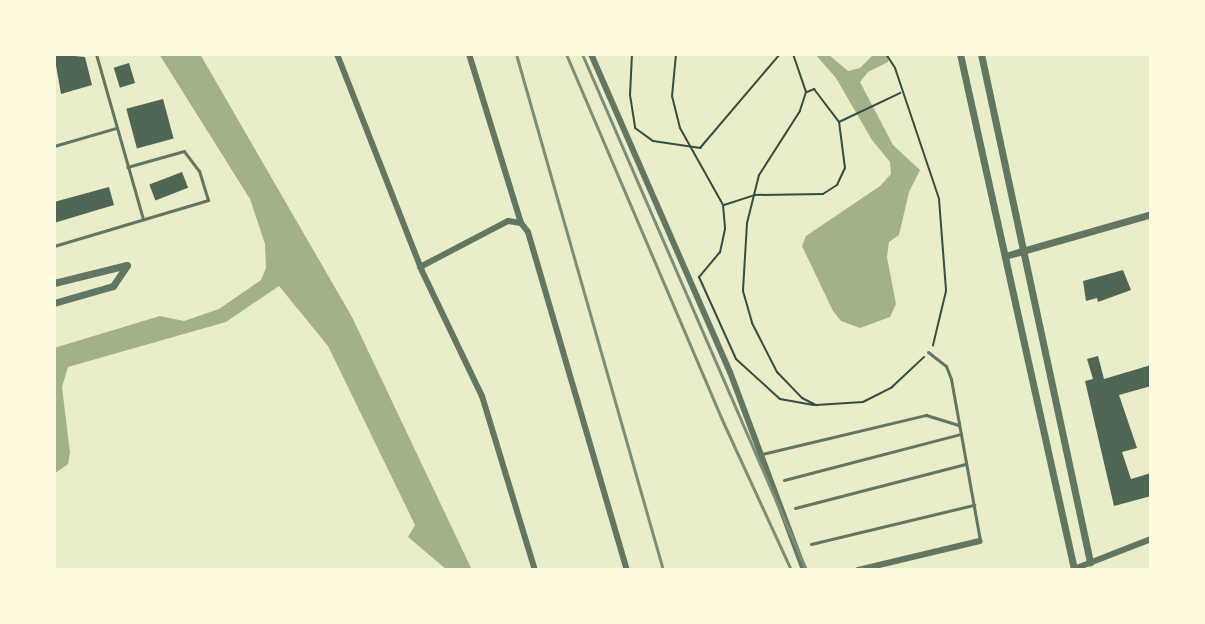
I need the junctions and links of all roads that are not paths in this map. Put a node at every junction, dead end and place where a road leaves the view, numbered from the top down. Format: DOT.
graph roads {
  1 [pos="96,54"];
  2 [pos="337,54"];
  3 [pos="469,54"];
  4 [pos="591,54"];
  5 [pos="960,54"];
  6 [pos="981,54"];
  7 [pos="116,128"];
  8 [pos="54,146"];
  9 [pos="127,167"];
  10 [pos="1151,214"];
  11 [pos="143,220"];
  12 [pos="521,223"];
  13 [pos="54,246"];
  14 [pos="1024,250"];
  15 [pos="1005,256"];
  16 [pos="420,267"];
  17 [pos="54,283"];
  18 [pos="54,303"];
  19 [pos="928,352"];
  20 [pos="959,425"];
  21 [pos="961,434"];
  22 [pos="762,454"];
  23 [pos="966,464"];
  24 [pos="784,480"];
  25 [pos="974,505"];
  26 [pos="795,508"];
  27 [pos="1151,539"];
  28 [pos="980,541"];
  29 [pos="811,544"];
  30 [pos="1090,562"];
  31 [pos="1074,569"];
  32 [pos="535,570"];
  33 [pos="627,570"];
  34 [pos="804,570"];
  35 [pos="858,570"];
  1 -- 7 [label="lane"];
  2 -- 16 [label="street"];
  3 -- 12 [label="street"];
  4 -- 22 [label="street"];
  5 -- 15 [label="street"];
  6 -- 14 [label="street"];
  7 -- 8 [label="lane"];
  7 -- 9 [label="lane"];
  9 -- 11 [label="lane"];
  9 -- 11 [label="lane"];
  10 -- 14 [label="street"];
  11 -- 13 [label="lane"];
  12 -- 16 [label="street"];
  12 -- 33 [label="street"];
  14 -- 15 [label="street"];
  14 -- 30 [label="street"];
  15 -- 31 [label="street"];
  16 -- 32 [label="street"];
  17 -- 18 [label="street"];
  19 -- 20 [label="lane"];
  20 -- 21 [label="lane"];
  20 -- 22 [label="lane"];
  21 -- 23 [label="lane"];
  21 -- 24 [label="lane"];
  22 -- 34 [label="street"];
  23 -- 25 [label="lane"];
  23 -- 26 [label="lane"];
  25 -- 28 [label="lane"];
  25 -- 29 [label="lane"];
  27 -- 30 [label="street"];
  28 -- 35 [label="street"];
  30 -- 31 [label="street"];
}
